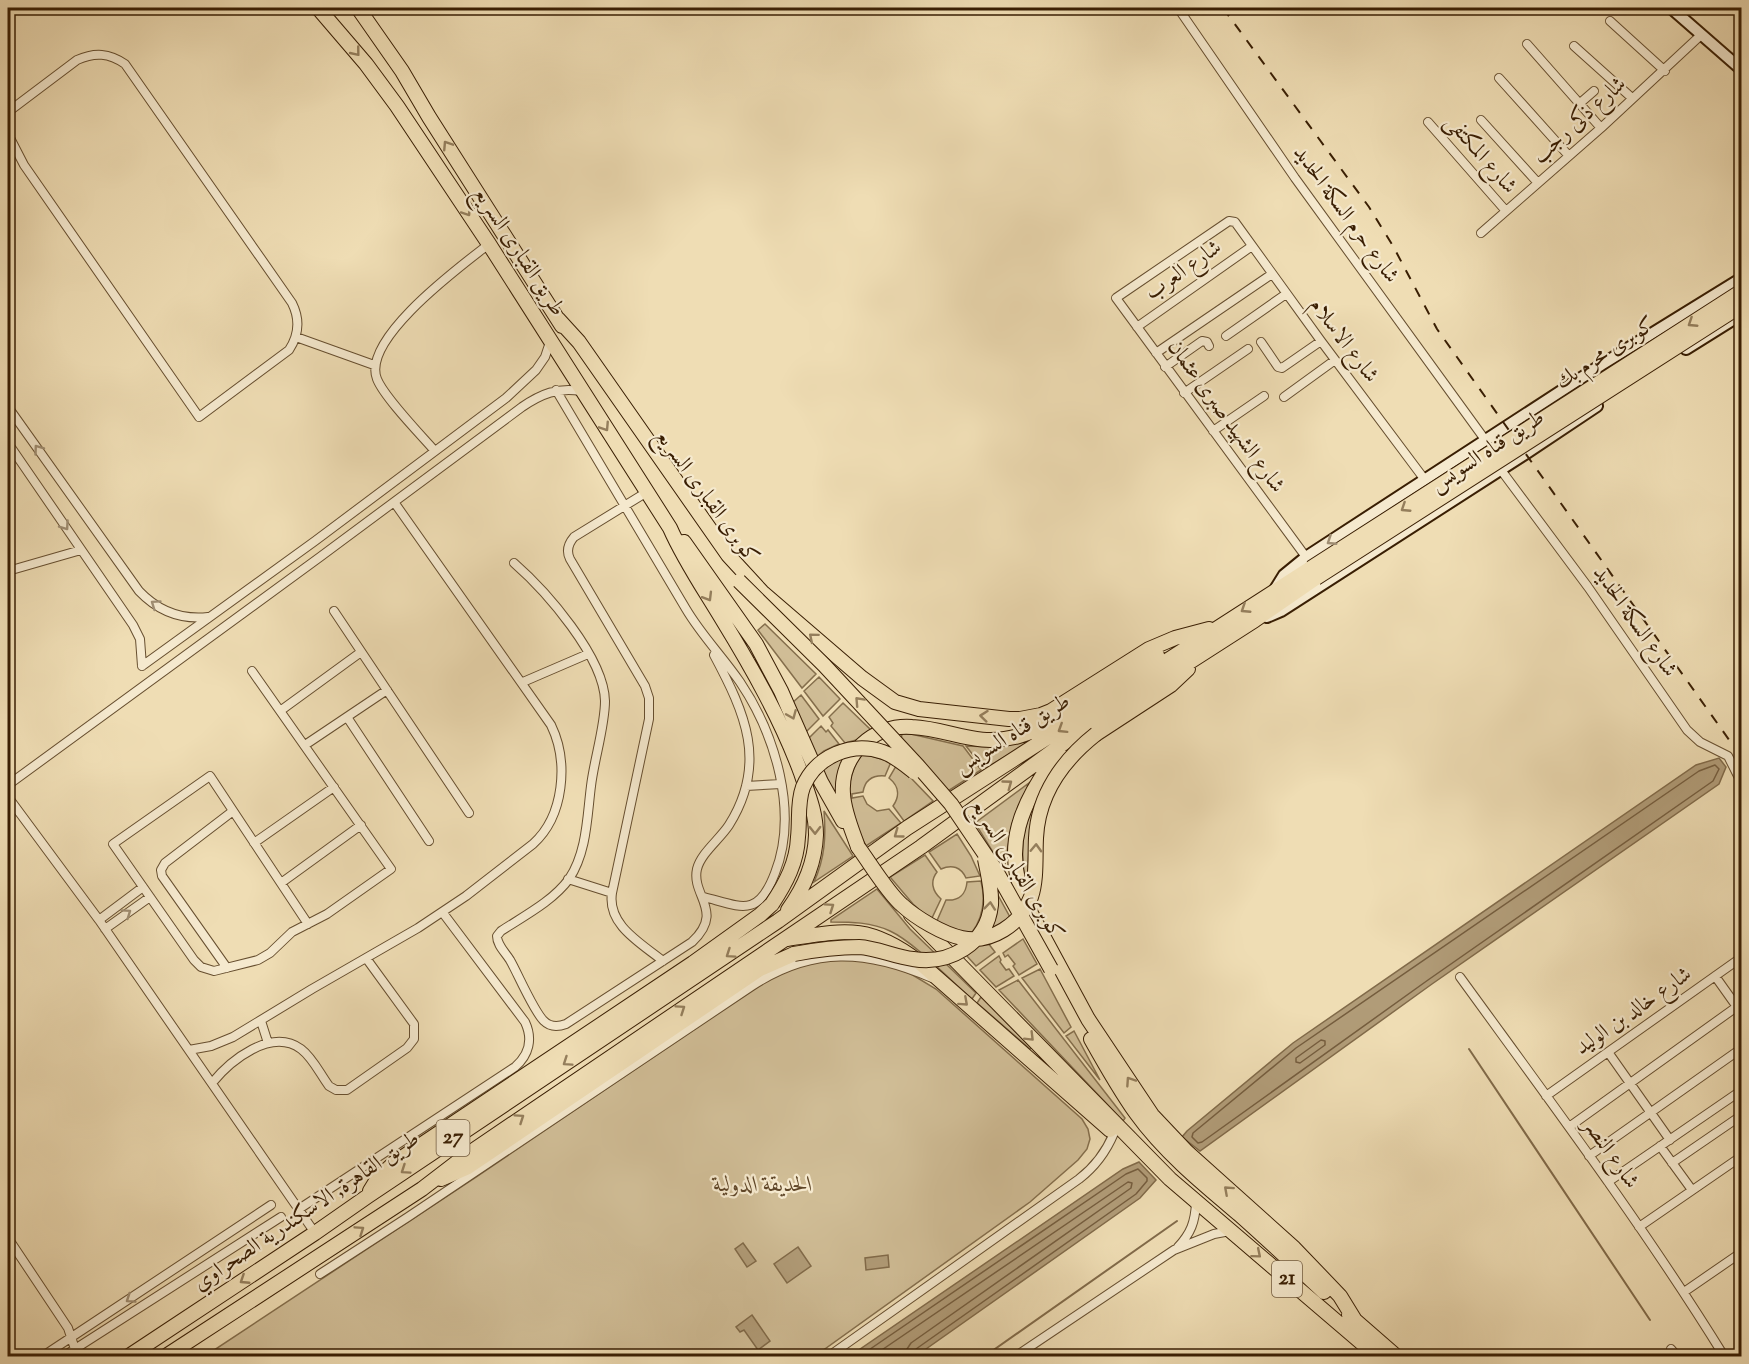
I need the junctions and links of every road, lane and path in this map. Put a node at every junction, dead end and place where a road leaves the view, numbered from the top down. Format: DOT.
graph roads {
  1 [pos="358,8"];
  2 [pos="1178,8"];
  3 [pos="1671,8"];
  4 [pos="324,10"];
  5 [pos="1610,21"];
  6 [pos="1701,35"];
  7 [pos="1527,44"];
  8 [pos="1574,46"];
  9 [pos="1665,70"];
  10 [pos="1742,70"];
  11 [pos="1499,78"];
  12 [pos="1594,91"];
  13 [pos="1632,98"];
  14 [pos="1579,104"];
  15 [pos="8,112"];
  16 [pos="1481,120"];
  17 [pos="1428,122"];
  18 [pos="1601,128"];
  19 [pos="8,134"];
  20 [pos="1569,156"];
  21 [pos="1538,183"];
  22 [pos="1506,211"];
  23 [pos="1481,233"];
  24 [pos="489,244"];
  25 [pos="1252,246"];
  26 [pos="1272,274"];
  27 [pos="1742,278"];
  28 [pos="1742,291"];
  29 [pos="1286,294"];
  30 [pos="1116,298"];
  31 [pos="1742,305"];
  32 [pos="1742,314"];
  33 [pos="558,319"];
  34 [pos="1137,327"];
  35 [pos="1226,336"];
  36 [pos="296,337"];
  37 [pos="1320,341"];
  38 [pos="550,342"];
  39 [pos="1261,342"];
  40 [pos="1209,346"];
  41 [pos="1248,349"];
  42 [pos="1155,353"];
  43 [pos="1335,360"];
  44 [pos="374,365"];
  45 [pos="1165,367"];
  46 [pos="556,390"];
  47 [pos="581,391"];
  48 [pos="1185,393"];
  49 [pos="1264,396"];
  50 [pos="1284,397"];
  51 [pos="8,407"];
  52 [pos="1213,431"];
  53 [pos="1486,441"];
  54 [pos="8,444"];
  55 [pos="434,450"];
  56 [pos="1501,470"];
  57 [pos="1425,480"];
  58 [pos="647,492"];
  59 [pos="394,502"];
  60 [pos="626,506"];
  61 [pos="670,528"];
  62 [pos="81,550"];
  63 [pos="514,563"];
  64 [pos="1311,568"];
  65 [pos="8,571"];
  66 [pos="334,611"];
  67 [pos="210,617"];
  68 [pos="1255,620"];
  69 [pos="1216,628"];
  70 [pos="1188,634"];
  71 [pos="716,651"];
  72 [pos="361,652"];
  73 [pos="588,654"];
  74 [pos="1202,654"];
  75 [pos="252,671"];
  76 [pos="523,682"];
  77 [pos="387,690"];
  78 [pos="280,711"];
  79 [pos="347,717"];
  80 [pos="1068,740"];
  81 [pos="304,745"];
  82 [pos="934,783"];
  83 [pos="781,784"];
  84 [pos="1742,784"];
  85 [pos="8,785"];
  86 [pos="746,786"];
  87 [pos="334,787"];
  88 [pos="8,797"];
  89 [pos="233,812"];
  90 [pos="468,813"];
  91 [pos="361,825"];
  92 [pos="429,841"];
  93 [pos="254,843"];
  94 [pos="858,847"];
  95 [pos="982,848"];
  96 [pos="568,879"];
  97 [pos="281,883"];
  98 [pos="143,887"];
  99 [pos="612,893"];
  100 [pos="150,897"];
  101 [pos="704,897"];
  102 [pos="902,905"];
  103 [pos="442,913"];
  104 [pos="99,920"];
  105 [pos="778,921"];
  106 [pos="308,924"];
  107 [pos="105,929"];
  108 [pos="782,940"];
  109 [pos="1742,957"];
  110 [pos="366,958"];
  111 [pos="663,961"];
  112 [pos="227,968"];
  113 [pos="1715,976"];
  114 [pos="1460,977"];
  115 [pos="942,982"];
  116 [pos="1740,1008"];
  117 [pos="261,1021"];
  118 [pos="268,1043"];
  119 [pos="1742,1048"];
  120 [pos="189,1050"];
  121 [pos="1608,1052"];
  122 [pos="212,1083"];
  123 [pos="1630,1084"];
  124 [pos="1742,1090"];
  125 [pos="1546,1096"];
  126 [pos="1650,1112"];
  127 [pos="1742,1115"];
  128 [pos="1569,1127"];
  129 [pos="1114,1133"];
  130 [pos="1670,1140"];
  131 [pos="1660,1146"];
  132 [pos="1144,1155"];
  133 [pos="1742,1155"];
  134 [pos="1589,1156"];
  135 [pos="1672,1163"];
  136 [pos="1608,1182"];
  137 [pos="430,1183"];
  138 [pos="1692,1190"];
  139 [pos="368,1196"];
  140 [pos="1196,1203"];
  141 [pos="271,1205"];
  142 [pos="299,1209"];
  143 [pos="280,1217"];
  144 [pos="1639,1227"];
  145 [pos="1230,1231"];
  146 [pos="315,1233"];
  147 [pos="8,1238"];
  148 [pos="1174,1250"];
  149 [pos="1742,1252"];
  150 [pos="311,1262"];
  151 [pos="320,1274"];
  152 [pos="1684,1292"];
  153 [pos="1356,1322"];
  154 [pos="72,1338"];
  155 [pos="75,1349"];
  156 [pos="1671,1349"];
  157 [pos="1026,1353"];
  158 [pos="43,1356"];
  159 [pos="64,1356"];
  160 [pos="129,1356"];
  161 [pos="166,1356"];
  162 [pos="829,1356"];
  163 [pos="1016,1356"];
  164 [pos="1377,1356"];
  165 [pos="1396,1356"];
  166 [pos="1677,1356"];
  167 [pos="1724,1356"];
  33 -- 1 [label="highway, طريق القبارى السريع, one-way"];
  2 -- 53 [label="street, شارع حرم السكة الحديد"];
  3 -- 6 [label="street"];
  4 -- 24 [label="highway, طريق القبارى السريع, one-way"];
  5 -- 9 [label="street"];
  6 -- 9 [label="street, شارع ذكى رجب"];
  6 -- 10 [label="street"];
  7 -- 14 [label="street"];
  8 -- 13 [label="street"];
  9 -- 13 [label="street, شارع ذكى رجب"];
  11 -- 20 [label="street"];
  12 -- 14 [label="street"];
  13 -- 18 [label="street, شارع ذكى رجب"];
  14 -- 18 [label="street"];
  15 -- 36 [label="street"];
  16 -- 21 [label="street"];
  17 -- 22 [label="street, شارع المكتفى"];
  18 -- 20 [label="street, شارع ذكى رجب"];
  19 -- 36 [label="street"];
  20 -- 21 [label="street, شارع ذكى رجب"];
  21 -- 22 [label="street, شارع ذكى رجب"];
  22 -- 23 [label="street, شارع ذكى رجب"];
  24 -- 38 [label="highway, طريق القبارى السريع"];
  24 -- 44 [label="street"];
  25 -- 26 [label="street, شارع الاسلام"];
  25 -- 30 [label="street, شارع الاسلام"];
  25 -- 34 [label="street, شارع العرب"];
  26 -- 29 [label="street, شارع الاسلام"];
  26 -- 42 [label="street"];
  27 -- 53 [label="street, طريق قناه السويس"];
  28 -- 64 [label="highway, كوبرى محرم بك, one-way, bridge"];
  29 -- 35 [label="street"];
  29 -- 37 [label="street, شارع الاسلام"];
  30 -- 34 [label="street, شارع الشهيد صبرى عثمان"];
  31 -- 64 [label="highway, كوبرى محرم بك, bridge"];
  32 -- 56 [label="street, طريق قناه السويس"];
  70 -- 33 [label="highway, one-way"];
  82 -- 33 [label="highway, كوبرى القبارى السريع, one-way, bridge"];
  34 -- 42 [label="street, شارع الشهيد صبرى عثمان"];
  36 -- 44 [label="street"];
  37 -- 39 [label="street"];
  37 -- 43 [label="street, شارع الاسلام"];
  38 -- 47 [label="highway, طريق القبارى السريع"];
  38 -- 55 [label="street"];
  40 -- 45 [label="street"];
  41 -- 48 [label="street"];
  42 -- 45 [label="street, شارع الشهيد صبرى عثمان"];
  43 -- 50 [label="street"];
  43 -- 57 [label="street, شارع الاسلام"];
  44 -- 55 [label="street"];
  45 -- 48 [label="street, شارع الشهيد صبرى عثمان"];
  46 -- 47 [label="street"];
  46 -- 59 [label="street"];
  46 -- 60 [label="street"];
  47 -- 58 [label="highway, طريق القبارى السريع, one-way"];
  48 -- 52 [label="street, شارع الشهيد صبرى عثمان"];
  49 -- 52 [label="street"];
  67 -- 51 [label="street, one-way"];
  52 -- 64 [label="street, شارع الشهيد صبرى عثمان"];
  53 -- 57 [label="street, طريق قناه السويس"];
  54 -- 62 [label="street, one-way"];
  55 -- 67 [label="street"];
  56 -- 68 [label="street, طريق قناه السويس"];
  56 -- 84 [label="street, شارع السكة الحديد"];
  57 -- 64 [label="street, طريق قناه السويس, one-way"];
  58 -- 60 [label="street"];
  58 -- 61 [label="highway, طريق القبارى السريع"];
  59 -- 76 [label="street"];
  59 -- 85 [label="street"];
  60 -- 71 [label="street"];
  60 -- 99 [label="street"];
  61 -- 94 [label="highway, كوبرى القبارى السريع, one-way"];
  61 -- 105 [label="highway, one-way"];
  62 -- 65 [label="street"];
  62 -- 67 [label="street"];
  63 -- 73 [label="street"];
  64 -- 68 [label="highway, طريق قناه السويس"];
  64 -- 69 [label="highway, طريق قناه السويس, one-way"];
  66 -- 72 [label="street"];
  68 -- 74 [label="highway, طريق قناه السويس"];
  69 -- 70 [label="highway"];
  69 -- 105 [label="highway, طريق قناه السويس, one-way"];
  70 -- 94 [label="highway, bridge"];
  71 -- 83 [label="street"];
  71 -- 86 [label="street"];
  72 -- 77 [label="street"];
  72 -- 78 [label="street"];
  73 -- 76 [label="street"];
  73 -- 96 [label="street"];
  74 -- 80 [label="highway, طريق قناه السويس"];
  102 -- 74 [label="highway, one-way, bridge"];
  75 -- 78 [label="street"];
  76 -- 103 [label="street"];
  77 -- 79 [label="street"];
  77 -- 90 [label="street"];
  78 -- 81 [label="street"];
  79 -- 81 [label="street"];
  79 -- 92 [label="street"];
  108 -- 80 [label="highway, طريق قناه السويس, one-way"];
  153 -- 80 [label="highway, one-way"];
  81 -- 87 [label="street"];
  82 -- 95 [label="highway, كوبرى القبارى السريع, bridge"];
  82 -- 139 [label="highway, bridge"];
  83 -- 86 [label="street"];
  83 -- 101 [label="street"];
  86 -- 101 [label="street"];
  87 -- 91 [label="street"];
  87 -- 93 [label="street"];
  88 -- 104 [label="street"];
  89 -- 93 [label="street"];
  89 -- 98 [label="street"];
  89 -- 112 [label="street"];
  91 -- 97 [label="street"];
  91 -- 106 [label="street"];
  93 -- 97 [label="street"];
  94 -- 102 [label="highway, كوبرى القبارى السريع, bridge"];
  137 -- 95 [label="highway, one-way, bridge"];
  95 -- 153 [label="highway, كوبرى القبارى السريع, bridge"];
  96 -- 99 [label="street"];
  96 -- 111 [label="street"];
  97 -- 106 [label="street"];
  98 -- 100 [label="street"];
  98 -- 104 [label="street"];
  99 -- 111 [label="street"];
  107 -- 100 [label="street, one-way"];
  100 -- 112 [label="street"];
  101 -- 111 [label="street"];
  102 -- 132 [label="highway, كوبرى القبارى السريع, one-way, bridge"];
  103 -- 110 [label="street"];
  103 -- 142 [label="street"];
  104 -- 107 [label="street"];
  105 -- 139 [label="highway, طريق القاهرة, الاسكندرية الصحراوي / 27, one-way"];
  106 -- 112 [label="street"];
  107 -- 120 [label="street"];
  108 -- 115 [label="highway"];
  137 -- 108 [label="highway, طريق القاهرة, الاسكندرية الصحراوي / 27, one-way"];
  109 -- 113 [label="street, شارع خالد بن الوليد"];
  110 -- 117 [label="street"];
  110 -- 118 [label="street"];
  113 -- 116 [label="street"];
  113 -- 121 [label="street, شارع خالد بن الوليد"];
  114 -- 125 [label="street, شارع النصر"];
  115 -- 129 [label="highway, one-way"];
  115 -- 151 [label="street"];
  116 -- 123 [label="street"];
  117 -- 118 [label="street"];
  117 -- 120 [label="street"];
  118 -- 122 [label="street"];
  119 -- 126 [label="street"];
  120 -- 122 [label="street"];
  121 -- 123 [label="street"];
  121 -- 125 [label="street, شارع خالد بن الوليد"];
  122 -- 142 [label="street"];
  123 -- 126 [label="street"];
  123 -- 128 [label="street"];
  124 -- 130 [label="street"];
  125 -- 128 [label="street, شارع النصر"];
  126 -- 130 [label="street"];
  126 -- 134 [label="street"];
  127 -- 135 [label="street"];
  128 -- 134 [label="street, شارع النصر"];
  129 -- 132 [label="highway"];
  129 -- 162 [label="street"];
  130 -- 131 [label="street"];
  131 -- 135 [label="street"];
  131 -- 136 [label="street"];
  132 -- 140 [label="highway, كوبرى القبارى السريع"];
  133 -- 138 [label="street"];
  134 -- 136 [label="street, شارع النصر"];
  135 -- 138 [label="street"];
  136 -- 144 [label="street, شارع النصر"];
  150 -- 137 [label="highway, طريق القاهرة, الاسكندرية الصحراوي / 27, one-way"];
  138 -- 144 [label="street"];
  139 -- 146 [label="highway, طريق القاهرة, الاسكندرية الصحراوي / 27"];
  140 -- 145 [label="highway, 21"];
  140 -- 148 [label="street"];
  141 -- 154 [label="street, one-way"];
  142 -- 146 [label="street"];
  143 -- 155 [label="street"];
  144 -- 152 [label="street, شارع النصر"];
  145 -- 148 [label="street"];
  145 -- 164 [label="highway, 21, one-way"];
  146 -- 160 [label="highway, طريق القاهرة, الاسكندرية الصحراوي / 27, one-way"];
  147 -- 154 [label="street"];
  148 -- 157 [label="street"];
  149 -- 152 [label="street"];
  150 -- 151 [label="highway"];
  150 -- 161 [label="highway, طريق القاهرة, الاسكندرية الصحراوي / 27"];
  152 -- 167 [label="street, شارع النصر"];
  153 -- 165 [label="highway"];
  154 -- 155 [label="street"];
  154 -- 158 [label="street"];
  155 -- 159 [label="street"];
  156 -- 166 [label="street"];
  157 -- 163 [label="street"];
}
